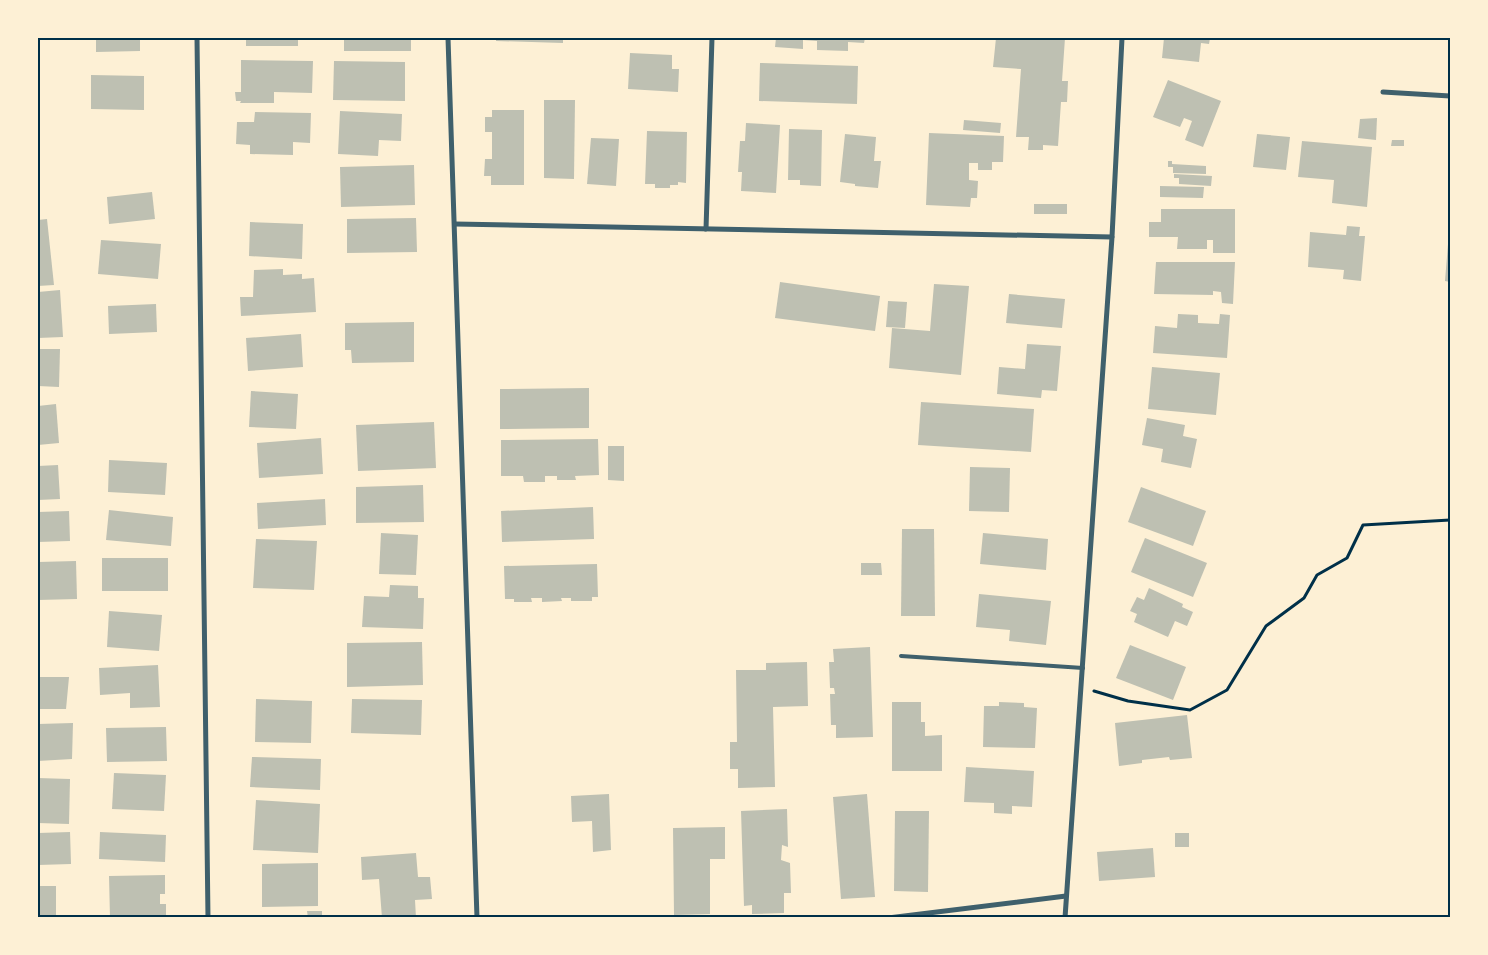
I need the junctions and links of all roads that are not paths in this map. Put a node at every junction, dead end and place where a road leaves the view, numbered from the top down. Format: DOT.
graph roads {
  1 [pos="196,38"];
  2 [pos="448,38"];
  3 [pos="712,38"];
  4 [pos="1122,38"];
  5 [pos="1382,92"];
  6 [pos="1450,96"];
  7 [pos="455,224"];
  8 [pos="706,229"];
  9 [pos="1112,238"];
  10 [pos="901,656"];
  11 [pos="1083,668"];
  12 [pos="1066,896"];
  13 [pos="208,918"];
  14 [pos="478,918"];
  15 [pos="888,918"];
  16 [pos="1065,918"];
  1 -- 13 [label="street"];
  2 -- 7 [label="street"];
  3 -- 8 [label="street"];
  4 -- 9 [label="street"];
  5 -- 6 [label="street"];
  7 -- 8 [label="street"];
  7 -- 14 [label="street"];
  8 -- 9 [label="street"];
  9 -- 11 [label="street"];
  10 -- 11 [label="lane"];
  11 -- 12 [label="street"];
  12 -- 15 [label="street"];
  12 -- 16 [label="street"];
}
